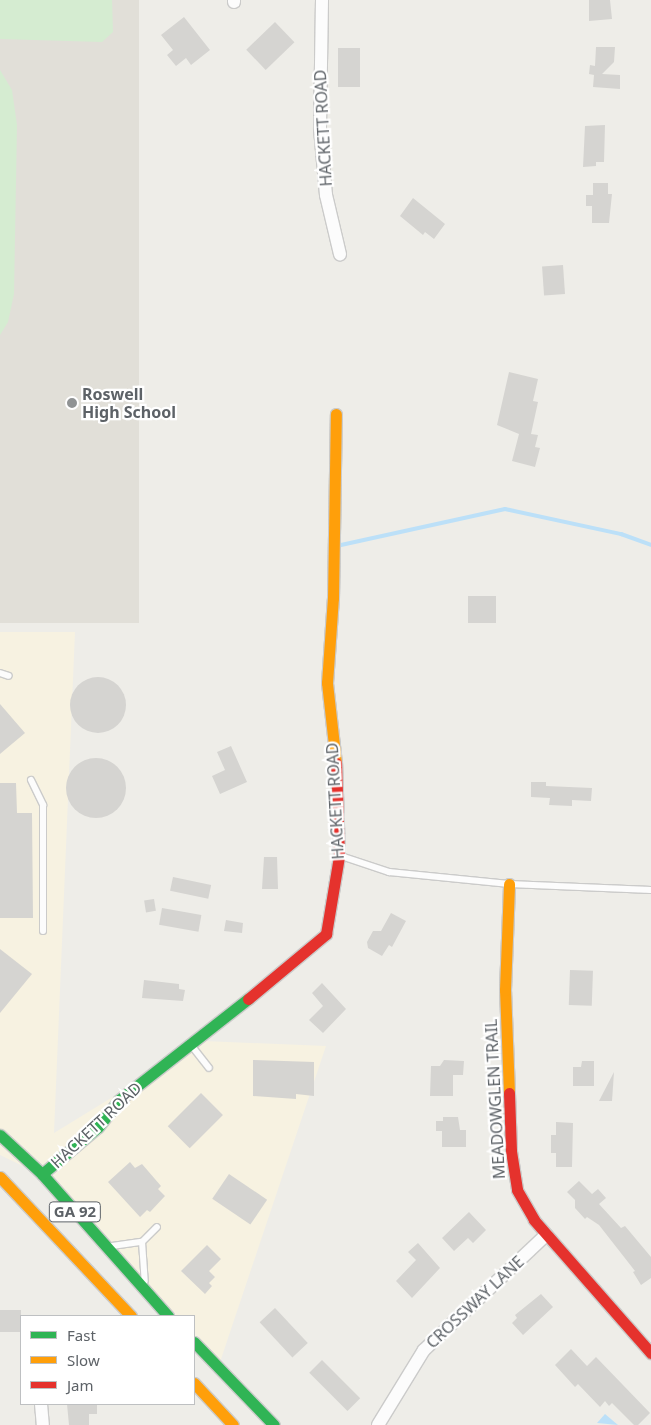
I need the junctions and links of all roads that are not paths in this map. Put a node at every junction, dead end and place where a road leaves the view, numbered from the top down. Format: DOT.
graph roads {
  1 [pos="322,0"];
  2 [pos="340,254"];
  3 [pos="336,414"];
  4 [pos="0,673"];
  5 [pos="9,676"];
  6 [pos="31,780"];
  7 [pos="339,856"];
  8 [pos="508,884"];
  9 [pos="651,890"];
  10 [pos="43,931"];
  11 [pos="191,1045"];
  12 [pos="208,1068"];
  13 [pos="0,1135"];
  14 [pos="42,1174"];
  15 [pos="0,1176"];
  16 [pos="157,1227"];
  17 [pos="546,1235"];
  18 [pos="142,1242"];
  19 [pos="105,1246"];
  20 [pos="146,1293"];
  21 [pos="130,1315"];
  22 [pos="167,1315"];
  23 [pos="195,1343"];
  24 [pos="651,1353"];
  25 [pos="195,1384"];
  26 [pos="41,1405"];
  27 [pos="43,1425"];
  28 [pos="233,1425"];
  29 [pos="274,1425"];
  30 [pos="378,1425"];
  1 -- 2 [label="street, HACKETT ROAD"];
  3 -- 7 [label="street, HACKETT ROAD"];
  4 -- 5 [label="lane"];
  6 -- 10 [label="lane"];
  7 -- 8 [label="lane"];
  7 -- 11 [label="street, HACKETT ROAD"];
  8 -- 9 [label="lane"];
  8 -- 17 [label="street, MEADOWGLEN TRAIL"];
  11 -- 12 [label="lane"];
  11 -- 14 [label="street, HACKETT ROAD"];
  13 -- 14 [label="street, GA 92"];
  14 -- 19 [label="street, GA 92"];
  15 -- 21 [label="street, GA 92"];
  16 -- 18 [label="lane"];
  17 -- 24 [label="street, MEADOWGLEN TRAIL"];
  17 -- 30 [label="street, CROSSWAY LANE"];
  18 -- 19 [label="lane"];
  18 -- 20 [label="lane"];
  19 -- 20 [label="street, GA 92"];
  20 -- 22 [label="street, GA 92"];
  23 -- 29 [label="street"];
  25 -- 28 [label="street"];
  26 -- 27 [label="street"];
}
